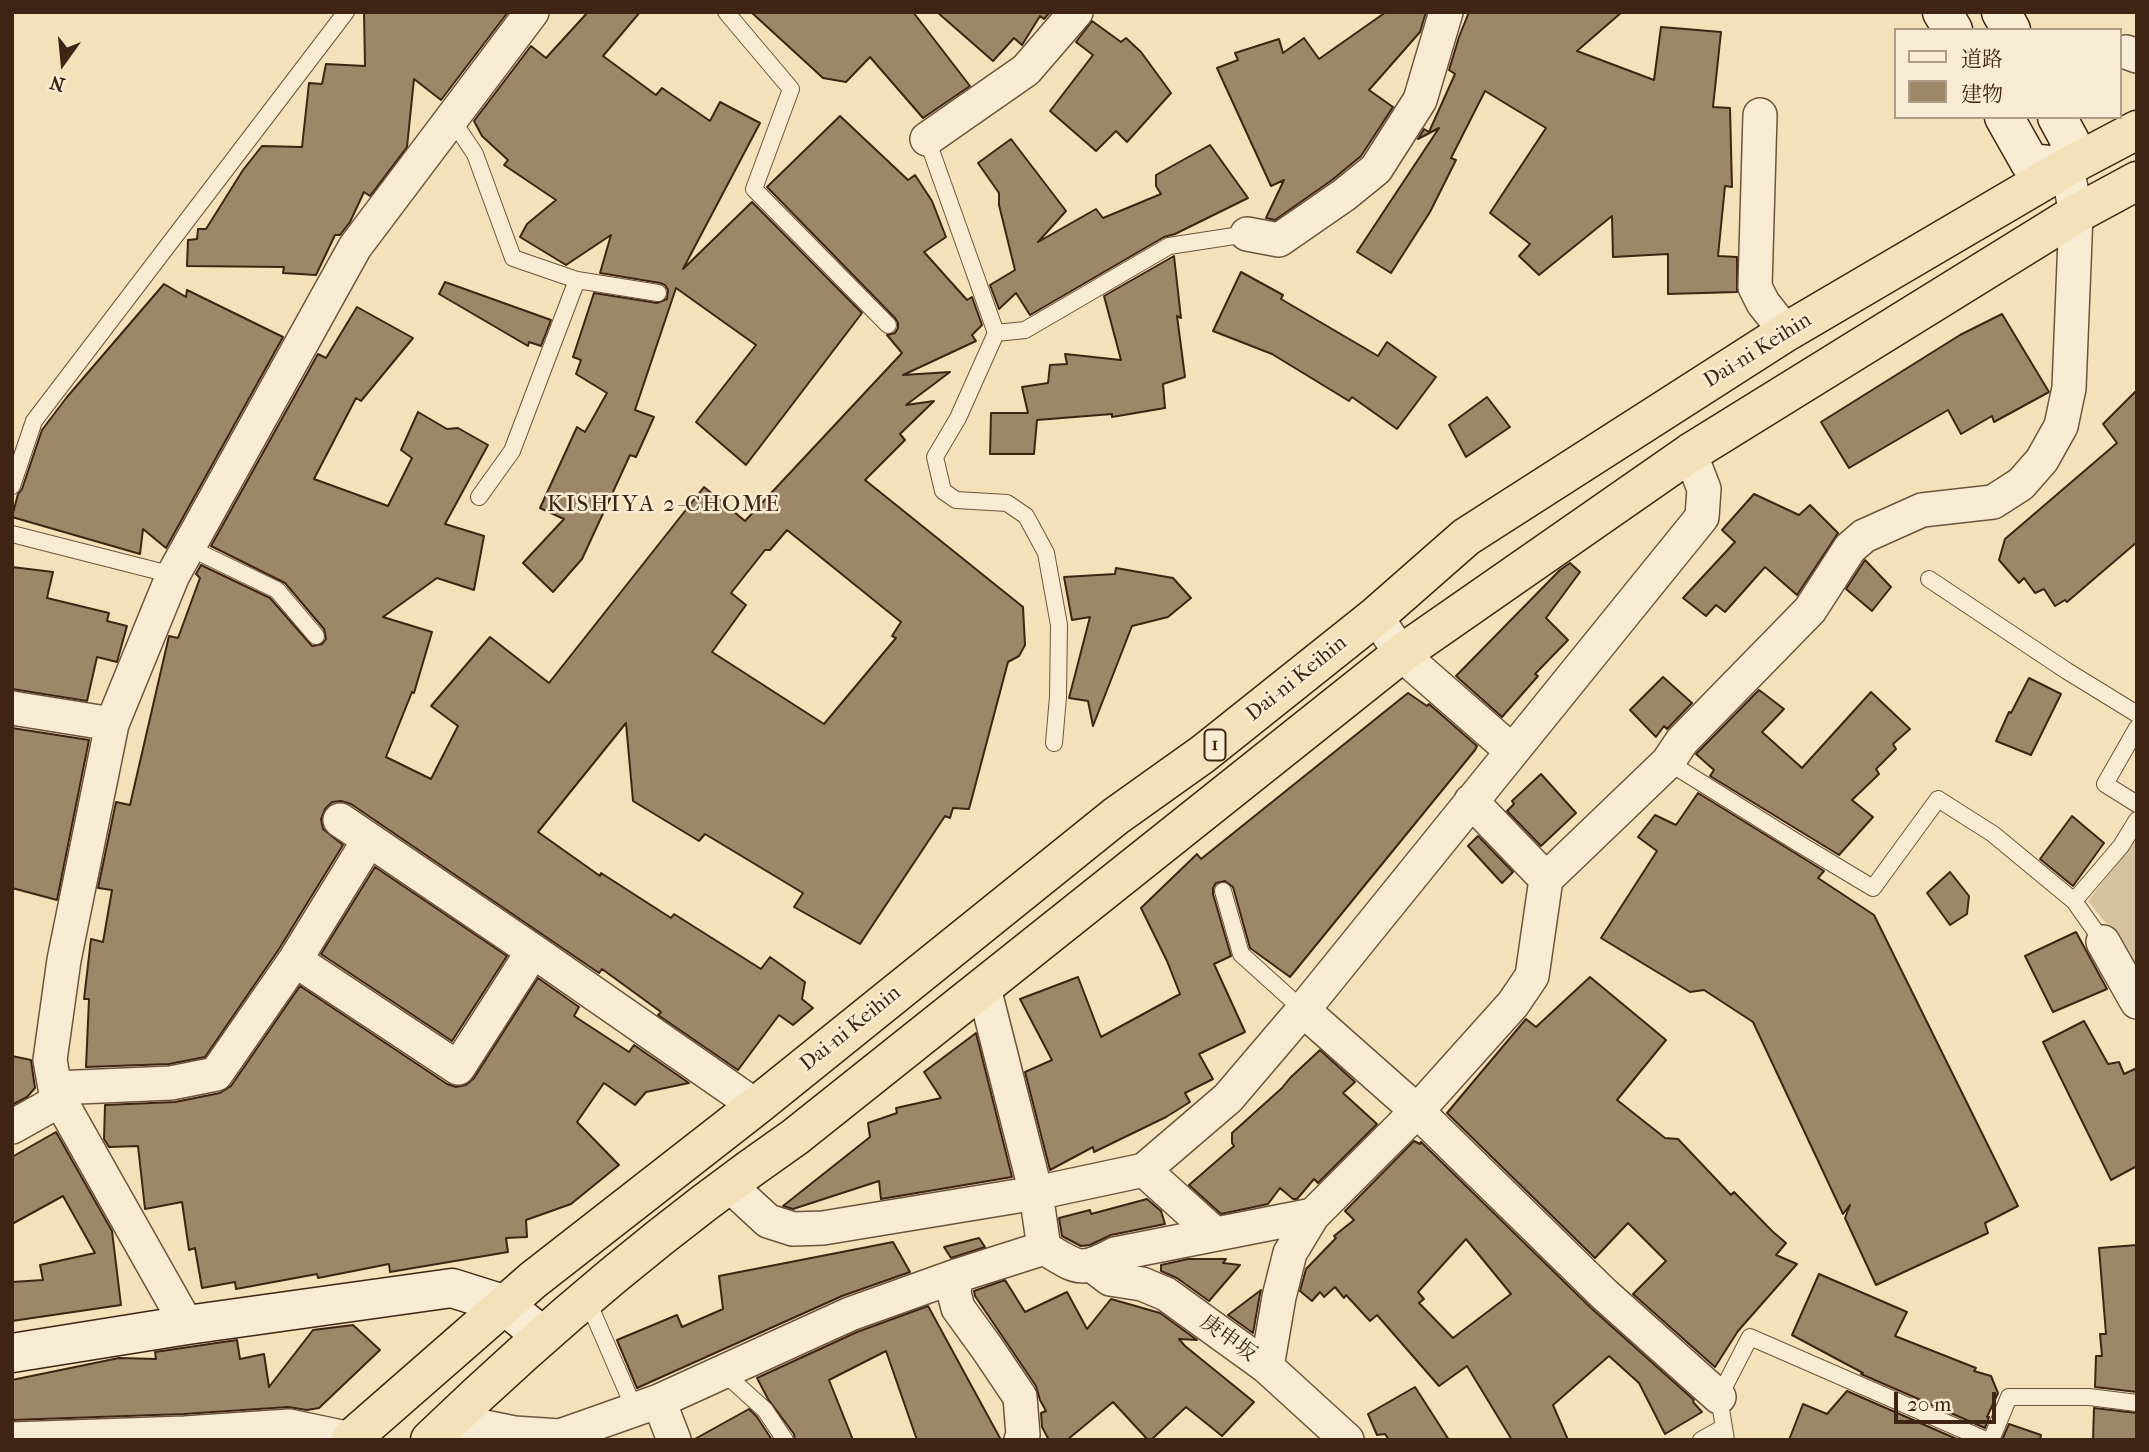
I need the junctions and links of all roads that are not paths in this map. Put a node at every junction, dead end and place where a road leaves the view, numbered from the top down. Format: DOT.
graph roads {
  1 [pos="346,12"];
  2 [pos="533,12"];
  3 [pos="726,12"];
  4 [pos="1076,12"];
  5 [pos="1446,12"];
  6 [pos="1942,12"];
  7 [pos="2001,12"];
  8 [pos="1952,28"];
  9 [pos="2010,28"];
  10 [pos="1760,115"];
  11 [pos="451,118"];
  12 [pos="2005,119"];
  13 [pos="2058,119"];
  14 [pos="2137,130"];
  15 [pos="927,139"];
  16 [pos="2067,167"];
  17 [pos="2137,181"];
  18 [pos="2076,214"];
  19 [pos="1247,234"];
  20 [pos="577,280"];
  21 [pos="659,293"];
  22 [pos="888,325"];
  23 [pos="1786,332"];
  24 [pos="996,333"];
  25 [pos="1690,453"];
  26 [pos="12,486"];
  27 [pos="479,497"];
  28 [pos="12,534"];
  29 [pos="181,561"];
  30 [pos="1929,579"];
  31 [pos="1376,616"];
  32 [pos="316,636"];
  33 [pos="1401,654"];
  34 [pos="12,708"];
  35 [pos="2137,714"];
  36 [pos="112,724"];
  37 [pos="2137,728"];
  38 [pos="1054,743"];
  39 [pos="1512,751"];
  40 [pos="1668,762"];
  41 [pos="1471,801"];
  42 [pos="2137,803"];
  43 [pos="340,820"];
  44 [pos="2137,820"];
  45 [pos="369,840"];
  46 [pos="1546,879"];
  47 [pos="1223,891"];
  48 [pos="2074,901"];
  49 [pos="2103,942"];
  50 [pos="533,951"];
  51 [pos="295,960"];
  52 [pos="984,988"];
  53 [pos="2137,1002"];
  54 [pos="1303,1010"];
  55 [pos="57,1094"];
  56 [pos="756,1106"];
  57 [pos="1417,1111"];
  58 [pos="12,1127"];
  59 [pos="1144,1170"];
  60 [pos="728,1184"];
  61 [pos="1035,1193"];
  62 [pos="1313,1215"];
  63 [pos="1215,1234"];
  64 [pos="1044,1248"];
  65 [pos="1093,1266"];
  66 [pos="956,1276"];
  67 [pos="586,1297"];
  68 [pos="503,1304"];
  69 [pos="187,1325"];
  70 [pos="541,1335"];
  71 [pos="12,1353"];
  72 [pos="1267,1367"];
  73 [pos="722,1371"];
  74 [pos="2137,1403"];
  75 [pos="647,1406"];
  76 [pos="1723,1421"];
  77 [pos="440,1430"];
  78 [pos="516,1436"];
  79 [pos="12,1439"];
  80 [pos="350,1439"];
  81 [pos="674,1440"];
  82 [pos="786,1440"];
  83 [pos="1021,1440"];
  84 [pos="1347,1440"];
  85 [pos="1700,1440"];
  86 [pos="1986,1440"];
  87 [pos="1991,1440"];
  1 -- 26 [label="lane"];
  2 -- 11 [label="street"];
  3 -- 22 [label="lane"];
  4 -- 15 [label="street"];
  5 -- 19 [label="street"];
  6 -- 8 [label="street"];
  7 -- 9 [label="street"];
  10 -- 23 [label="street"];
  11 -- 20 [label="lane"];
  11 -- 29 [label="street"];
  12 -- 16 [label="street"];
  13 -- 16 [label="street"];
  14 -- 16 [label="highway, Dai-ni Keihin / 1"];
  15 -- 24 [label="lane"];
  16 -- 18 [label="street"];
  16 -- 23 [label="highway, Dai-ni Keihin / 1"];
  17 -- 18 [label="highway, 1"];
  18 -- 25 [label="highway, 1"];
  18 -- 40 [label="street"];
  19 -- 24 [label="lane"];
  20 -- 21 [label="lane"];
  20 -- 27 [label="lane"];
  23 -- 31 [label="highway, Dai-ni Keihin / 1"];
  24 -- 38 [label="lane"];
  25 -- 33 [label="highway, 1"];
  25 -- 39 [label="street"];
  28 -- 29 [label="lane"];
  29 -- 32 [label="lane"];
  29 -- 36 [label="street"];
  30 -- 35 [label="lane"];
  31 -- 33 [label="street"];
  31 -- 56 [label="highway, Dai-ni Keihin / 1"];
  33 -- 39 [label="street"];
  33 -- 52 [label="highway, 1"];
  34 -- 36 [label="street"];
  36 -- 55 [label="street"];
  37 -- 42 [label="lane"];
  39 -- 41 [label="street"];
  40 -- 46 [label="street"];
  40 -- 48 [label="lane"];
  41 -- 46 [label="street"];
  41 -- 54 [label="street"];
  43 -- 45 [label="street"];
  44 -- 48 [label="lane"];
  45 -- 50 [label="street"];
  45 -- 51 [label="street"];
  46 -- 57 [label="street"];
  47 -- 54 [label="lane"];
  48 -- 49 [label="lane"];
  49 -- 53 [label="street"];
  50 -- 51 [label="street"];
  50 -- 56 [label="street"];
  51 -- 55 [label="street"];
  52 -- 60 [label="highway, 1"];
  52 -- 61 [label="street"];
  54 -- 57 [label="street"];
  54 -- 59 [label="street"];
  55 -- 58 [label="street"];
  55 -- 69 [label="street"];
  56 -- 68 [label="highway, Dai-ni Keihin / 1"];
  57 -- 62 [label="street"];
  57 -- 76 [label="street"];
  59 -- 61 [label="street"];
  59 -- 63 [label="street"];
  60 -- 61 [label="street"];
  60 -- 67 [label="highway, 1"];
  61 -- 64 [label="street"];
  62 -- 63 [label="street"];
  62 -- 72 [label="street"];
  63 -- 65 [label="street"];
  64 -- 65 [label="street, 庚申坂"];
  64 -- 66 [label="street"];
  65 -- 72 [label="street, 庚申坂"];
  66 -- 73 [label="street"];
  66 -- 83 [label="street"];
  67 -- 70 [label="highway, 1"];
  67 -- 75 [label="lane"];
  68 -- 69 [label="street"];
  68 -- 70 [label="street"];
  68 -- 80 [label="highway, Dai-ni Keihin / 1"];
  69 -- 71 [label="street"];
  70 -- 77 [label="highway, 1"];
  72 -- 84 [label="street, 庚申坂"];
  73 -- 75 [label="street"];
  73 -- 82 [label="lane"];
  74 -- 87 [label="lane"];
  75 -- 78 [label="street"];
  75 -- 81 [label="street"];
  76 -- 85 [label="lane"];
  76 -- 86 [label="lane"];
  77 -- 78 [label="street"];
  79 -- 80 [label="street"];
}
